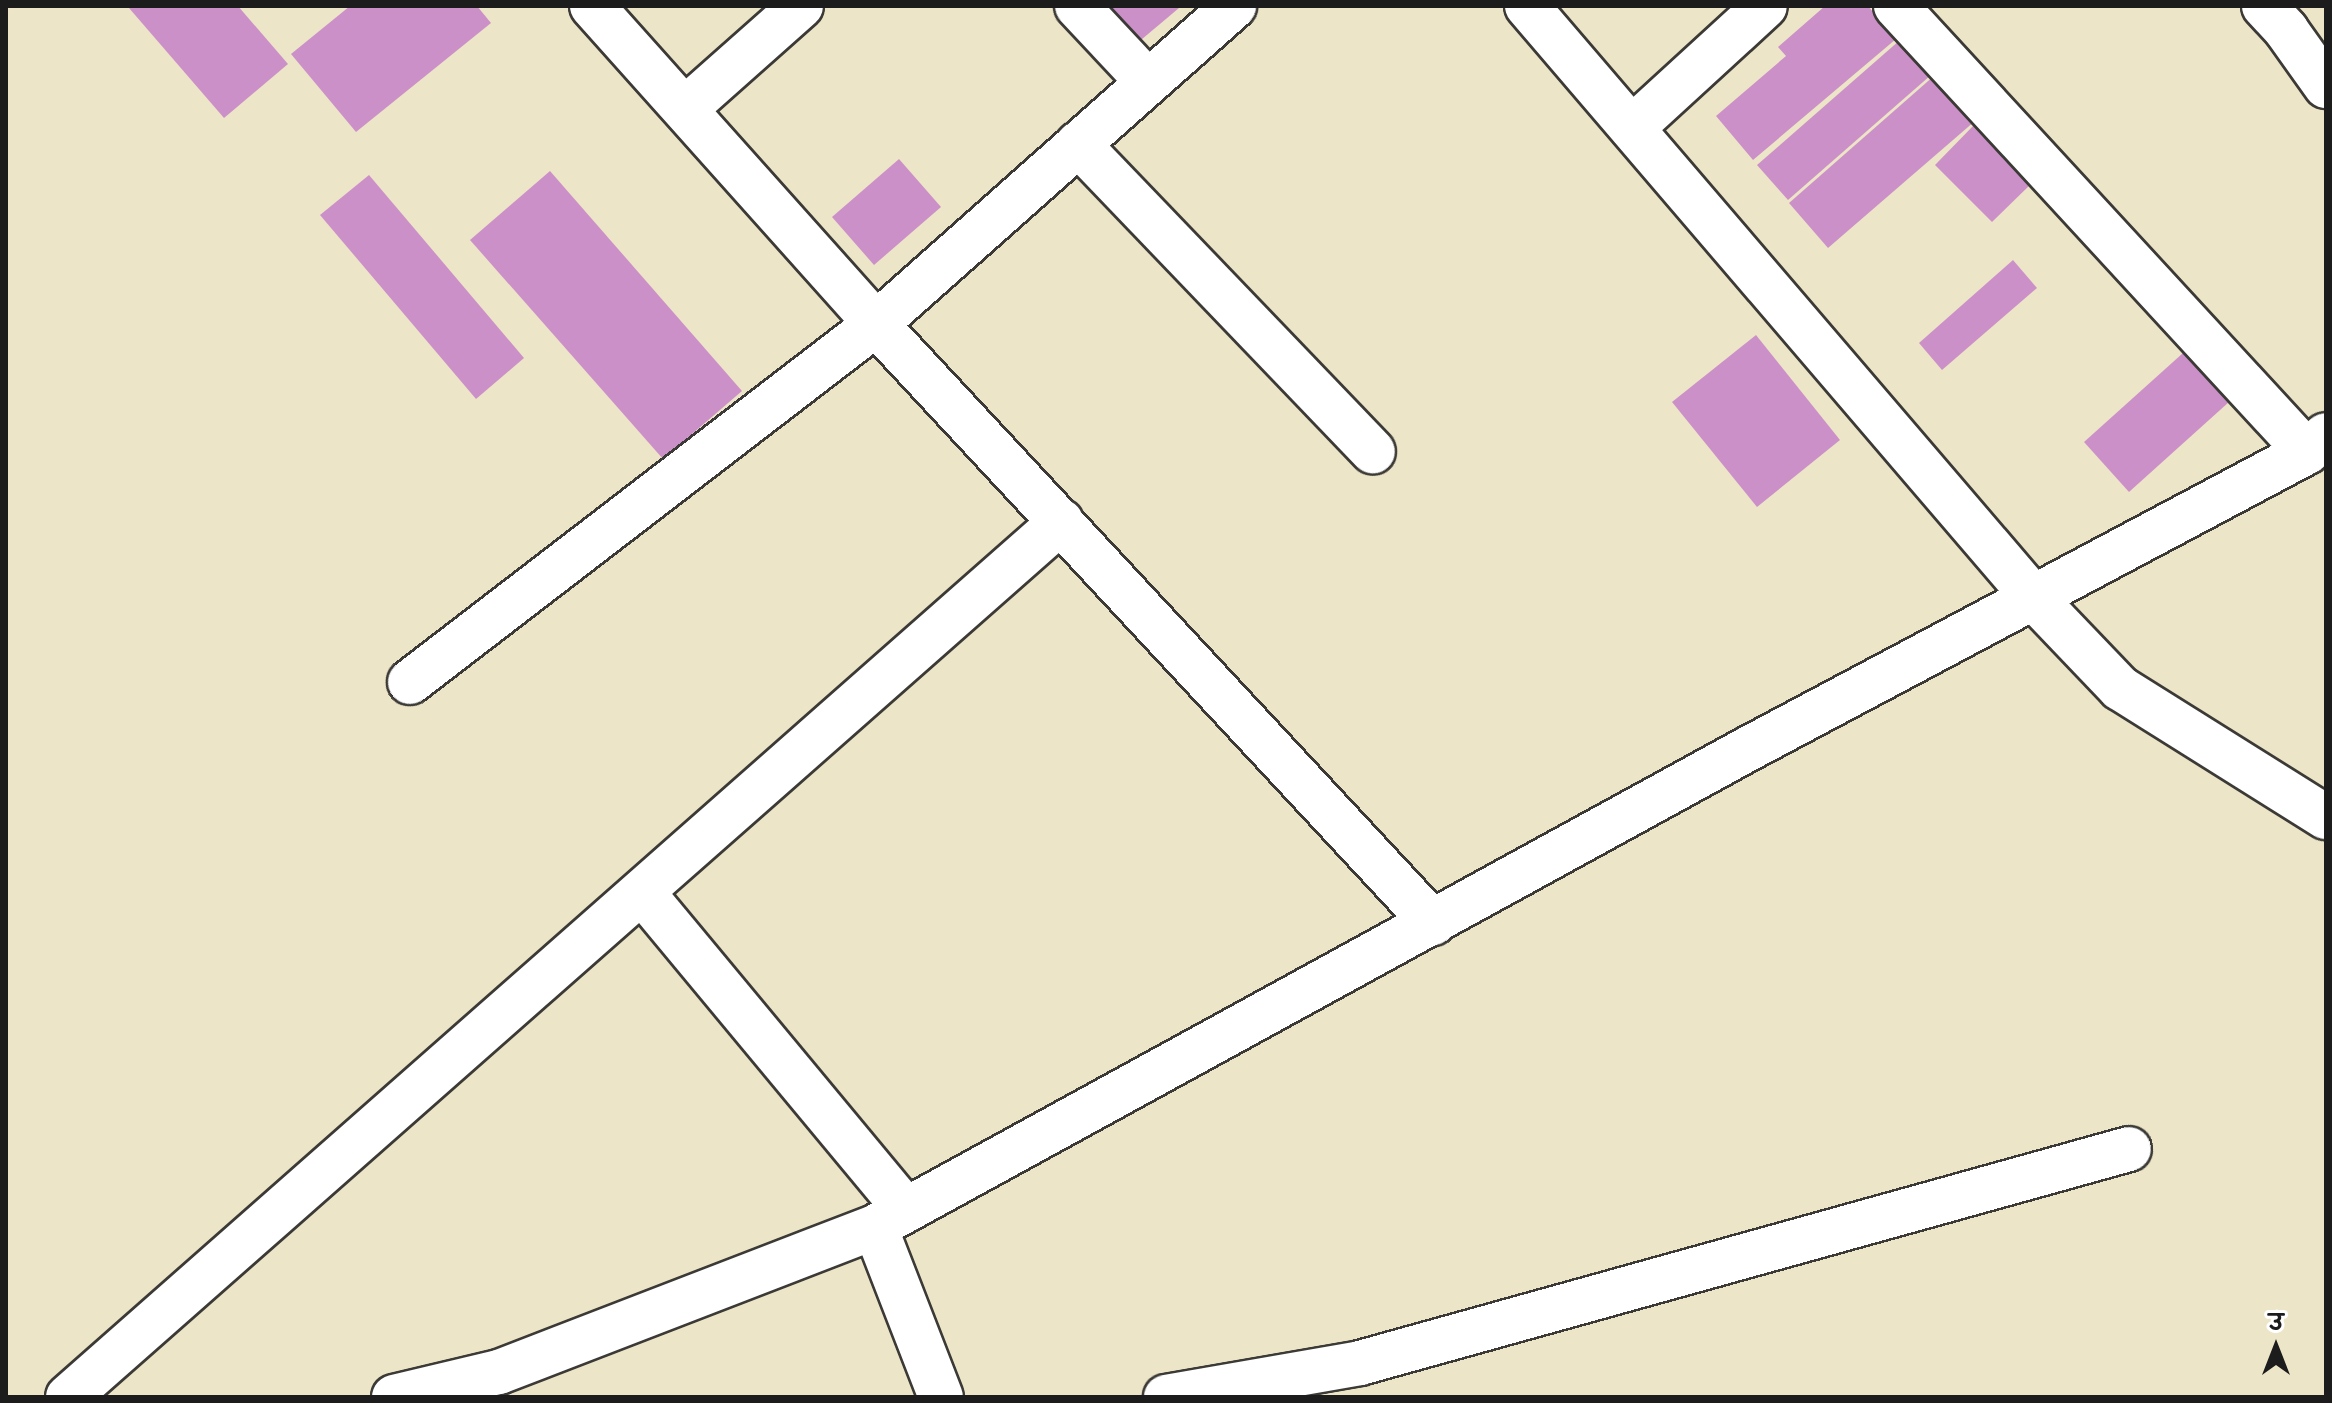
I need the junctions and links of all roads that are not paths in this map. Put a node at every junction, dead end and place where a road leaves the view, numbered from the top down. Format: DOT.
graph roads {
  1 [pos="592,6"];
  2 [pos="801,6"];
  3 [pos="1077,6"];
  4 [pos="1234,6"];
  5 [pos="1527,6"];
  6 [pos="1765,6"];
  7 [pos="1896,6"];
  8 [pos="2264,6"];
  9 [pos="1148,82"];
  10 [pos="2326,86"];
  11 [pos="685,109"];
  12 [pos="1632,128"];
  13 [pos="1078,144"];
  14 [pos="876,324"];
  15 [pos="2316,443"];
  16 [pos="1373,452"];
  17 [pos="1061,522"];
  18 [pos="2033,597"];
  19 [pos="410,682"];
  20 [pos="2326,817"];
  21 [pos="642,892"];
  22 [pos="1433,923"];
  23 [pos="2129,1149"];
  24 [pos="890,1218"];
  25 [pos="474,1388"];
  26 [pos="68,1397"];
  27 [pos="394,1397"];
  28 [pos="941,1397"];
  29 [pos="1166,1397"];
  1 -- 11 [label="street"];
  2 -- 11 [label="street"];
  3 -- 9 [label="street"];
  4 -- 9 [label="street"];
  5 -- 12 [label="street"];
  6 -- 12 [label="street"];
  7 -- 15 [label="street"];
  8 -- 10 [label="street"];
  9 -- 13 [label="street"];
  11 -- 14 [label="street"];
  12 -- 18 [label="street"];
  13 -- 14 [label="street"];
  13 -- 16 [label="street"];
  14 -- 17 [label="street"];
  14 -- 19 [label="street"];
  15 -- 18 [label="street"];
  17 -- 21 [label="street"];
  17 -- 22 [label="street"];
  18 -- 20 [label="street"];
  18 -- 22 [label="street"];
  21 -- 24 [label="street"];
  21 -- 26 [label="street"];
  22 -- 24 [label="street"];
  23 -- 29 [label="street"];
  24 -- 25 [label="street"];
  24 -- 28 [label="street"];
  25 -- 27 [label="street"];
}
